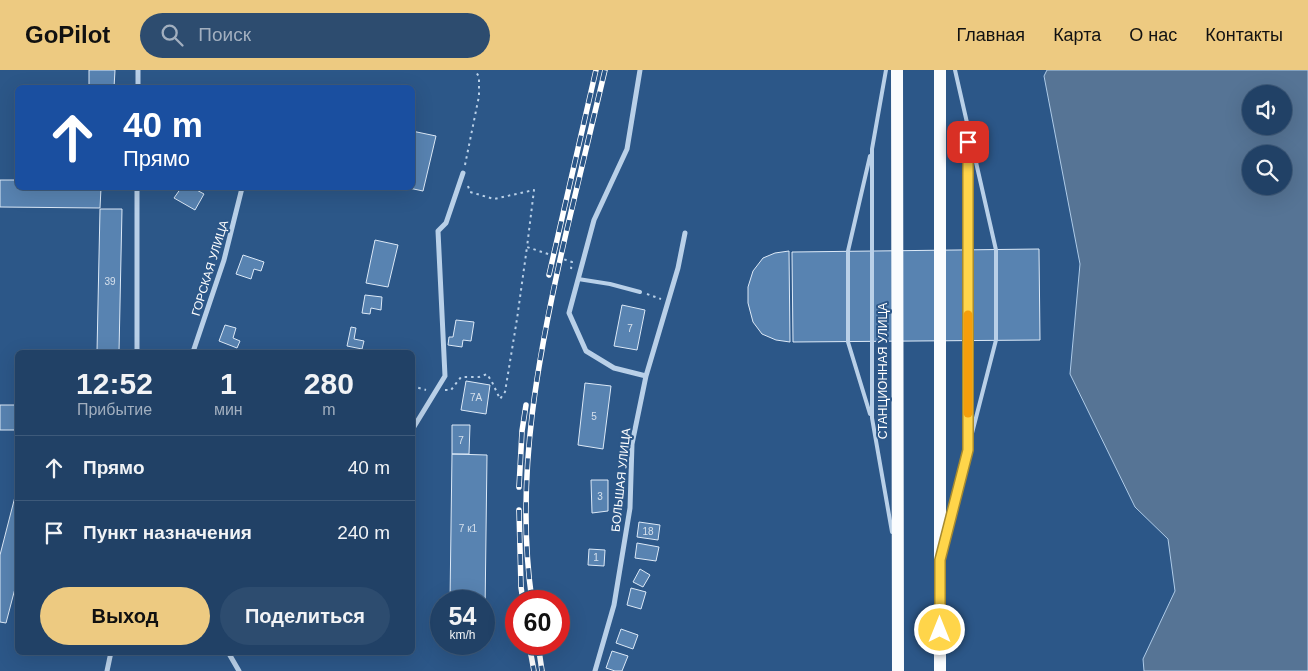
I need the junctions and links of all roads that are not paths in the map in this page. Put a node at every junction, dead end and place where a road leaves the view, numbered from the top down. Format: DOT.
graph roads {
  1 [pos="138,70"];
  2 [pos="640,70"];
  3 [pos="886,70"];
  4 [pos="897,70"];
  5 [pos="940,70"];
  6 [pos="955,70"];
  7 [pos="138,85"];
  8 [pos="968,124"];
  9 [pos="872,149"];
  10 [pos="463,173"];
  11 [pos="136,190"];
  12 [pos="242,190"];
  13 [pos="686,234"];
  14 [pos="578,280"];
  15 [pos="640,292"];
  16 [pos="137,350"];
  17 [pos="194,350"];
  18 [pos="646,376"];
  19 [pos="872,418"];
  20 [pos="415,425"];
  21 [pos="968,450"];
  22 [pos="940,560"];
  23 [pos="898,562"];
  24 [pos="110,655"];
  25 [pos="230,655"];
  26 [pos="107,671"];
  27 [pos="240,671"];
  28 [pos="596,671"];
  29 [pos="898,671"];
  30 [pos="940,671"];
  1 -- 7 [label="street"];
  2 -- 14 [label="street"];
  3 -- 9 [label="lane"];
  4 -- 23 [label="main road, СТАНЦИОННАЯ УЛИЦА"];
  5 -- 22 [label="main road"];
  6 -- 8 [label="lane"];
  8 -- 21 [label="lane"];
  8 -- 21 [label="lane"];
  9 -- 19 [label="lane"];
  9 -- 19 [label="lane"];
  10 -- 20 [label="street"];
  11 -- 16 [label="street"];
  12 -- 17 [label="street, ГОРСКАЯ УЛИЦА"];
  13 -- 18 [label="street, БОЛЬШАЯ УЛИЦА"];
  14 -- 15 [label="lane"];
  14 -- 18 [label="street"];
  18 -- 28 [label="street, БОЛЬШАЯ УЛИЦА"];
  19 -- 23 [label="lane"];
  21 -- 22 [label="lane"];
  22 -- 30 [label="main road"];
  23 -- 29 [label="main road, СТАНЦИОННАЯ УЛИЦА"];
  24 -- 26 [label="street"];
  25 -- 27 [label="street"];
}
